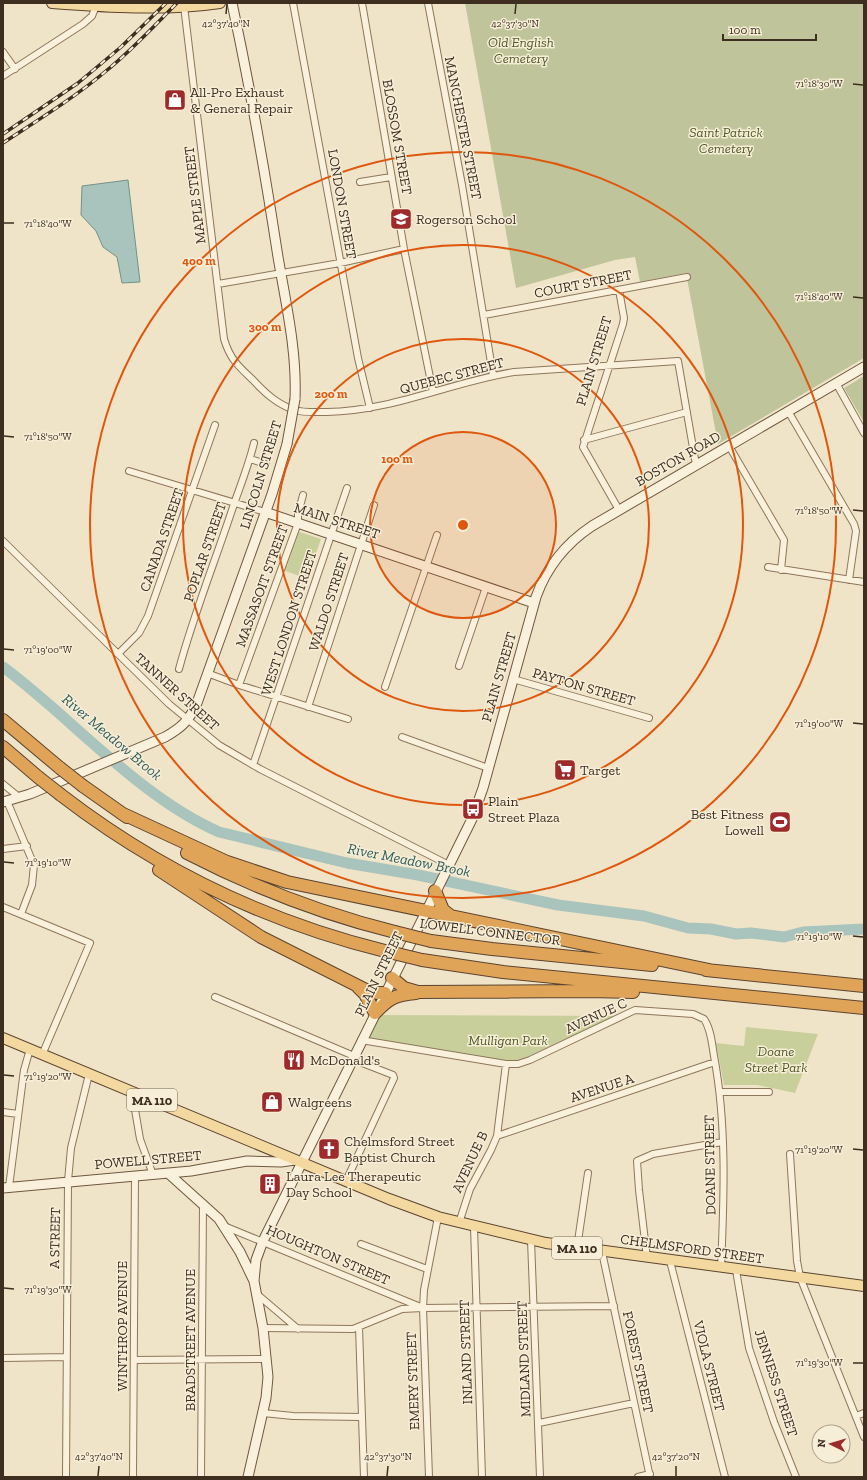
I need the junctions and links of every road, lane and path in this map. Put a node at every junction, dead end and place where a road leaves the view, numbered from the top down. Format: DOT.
graph roads {
  1 [pos="52,3"];
  2 [pos="220,3"];
  3 [pos="232,3"];
  4 [pos="293,3"];
  5 [pos="362,3"];
  6 [pos="428,3"];
  7 [pos="114,5"];
  8 [pos="96,6"];
  9 [pos="184,6"];
  10 [pos="3,52"];
  11 [pos="15,68"];
  12 [pos="3,76"];
  13 [pos="391,177"];
  14 [pos="360,182"];
  15 [pos="404,249"];
  16 [pos="340,263"];
  17 [pos="281,273"];
  18 [pos="687,277"];
  19 [pos="218,284"];
  20 [pos="619,290"];
  21 [pos="484,315"];
  22 [pos="609,366"];
  23 [pos="864,367"];
  24 [pos="246,374"];
  25 [pos="493,375"];
  26 [pos="836,383"];
  27 [pos="433,392"];
  28 [pos="370,408"];
  29 [pos="788,411"];
  30 [pos="687,412"];
  31 [pos="215,425"];
  32 [pos="864,433"];
  33 [pos="584,440"];
  34 [pos="254,443"];
  35 [pos="729,446"];
  36 [pos="250,459"];
  37 [pos="266,464"];
  38 [pos="696,465"];
  39 [pos="128,471"];
  40 [pos="347,488"];
  41 [pos="193,489"];
  42 [pos="303,495"];
  43 [pos="235,502"];
  44 [pos="374,505"];
  45 [pos="619,510"];
  46 [pos="265,512"];
  47 [pos="298,523"];
  48 [pos="332,534"];
  49 [pos="436,535"];
  50 [pos="3,540"];
  51 [pos="361,544"];
  52 [pos="426,566"];
  53 [pos="768,567"];
  54 [pos="781,570"];
  55 [pos="849,580"];
  56 [pos="864,582"];
  57 [pos="486,587"];
  58 [pos="534,603"];
  59 [pos="118,654"];
  60 [pos="459,666"];
  61 [pos="179,669"];
  62 [pos="208,673"];
  63 [pos="512,679"];
  64 [pos="239,685"];
  65 [pos="385,687"];
  66 [pos="277,697"];
  67 [pos="308,707"];
  68 [pos="649,718"];
  69 [pos="3,720"];
  70 [pos="348,720"];
  71 [pos="188,721"];
  72 [pos="402,737"];
  73 [pos="3,747"];
  74 [pos="253,766"];
  75 [pos="488,768"];
  76 [pos="3,784"];
  77 [pos="19,797"];
  78 [pos="5,801"];
  79 [pos="121,813"];
  80 [pos="88,816"];
  81 [pos="27,846"];
  82 [pos="3,849"];
  83 [pos="447,868"];
  84 [pos="436,891"];
  85 [pos="3,907"];
  86 [pos="425,912"];
  87 [pos="21,914"];
  88 [pos="452,917"];
  89 [pos="714,971"];
  90 [pos="392,978"];
  91 [pos="355,985"];
  92 [pos="864,986"];
  93 [pos="385,992"];
  94 [pos="418,992"];
  95 [pos="712,992"];
  96 [pos="215,997"];
  97 [pos="864,1008"];
  98 [pos="375,1013"];
  99 [pos="3,1038"];
  100 [pos="361,1040"];
  101 [pos="30,1049"];
  102 [pos="42,1055"];
  103 [pos="353,1057"];
  104 [pos="715,1062"];
  105 [pos="506,1064"];
  106 [pos="89,1074"];
  107 [pos="132,1092"];
  108 [pos="720,1092"];
  109 [pos="769,1092"];
  110 [pos="3,1112"];
  111 [pos="18,1114"];
  112 [pos="497,1136"];
  113 [pos="722,1142"];
  114 [pos="790,1154"];
  115 [pos="299,1162"];
  116 [pos="588,1172"];
  117 [pos="169,1174"];
  118 [pos="153,1175"];
  119 [pos="135,1176"];
  120 [pos="68,1181"];
  121 [pos="346,1181"];
  122 [pos="6,1187"];
  123 [pos="203,1203"];
  124 [pos="438,1217"];
  125 [pos="459,1223"];
  126 [pos="224,1226"];
  127 [pos="474,1227"];
  128 [pos="531,1240"];
  129 [pos="263,1241"];
  130 [pos="361,1244"];
  131 [pos="578,1248"];
  132 [pos="602,1252"];
  133 [pos="647,1258"];
  134 [pos="670,1261"];
  135 [pos="721,1268"];
  136 [pos="427,1269"];
  137 [pos="736,1270"];
  138 [pos="800,1277"];
  139 [pos="254,1281"];
  140 [pos="864,1286"];
  141 [pos="258,1295"];
  142 [pos="614,1306"];
  143 [pos="477,1307"];
  144 [pos="534,1307"];
  145 [pos="423,1308"];
  146 [pos="359,1327"];
  147 [pos="263,1328"];
  148 [pos="298,1329"];
  149 [pos="3,1358"];
  150 [pos="67,1358"];
  151 [pos="202,1359"];
  152 [pos="267,1359"];
  153 [pos="134,1360"];
  154 [pos="634,1403"];
  155 [pos="263,1413"];
  156 [pos="864,1413"];
  157 [pos="856,1416"];
  158 [pos="362,1417"];
  159 [pos="538,1423"];
  160 [pos="864,1437"];
  161 [pos="650,1476"];
  162 [pos="66,1477"];
  163 [pos="133,1477"];
  164 [pos="201,1477"];
  165 [pos="248,1477"];
  166 [pos="364,1477"];
  167 [pos="429,1477"];
  168 [pos="482,1477"];
  169 [pos="540,1477"];
  170 [pos="638,1477"];
  171 [pos="725,1477"];
  172 [pos="796,1477"];
  1 -- 8 [label="main road"];
  2 -- 9 [label="main road"];
  3 -- 17 [label="street, LINCOLN STREET"];
  4 -- 16 [label="street, LONDON STREET"];
  5 -- 13 [label="street, BLOSSOM STREET"];
  6 -- 21 [label="street, MANCHESTER STREET"];
  7 -- 8 [label="main road"];
  7 -- 9 [label="main road"];
  8 -- 11 [label="street"];
  9 -- 19 [label="street, MAPLE STREET"];
  10 -- 11 [label="street"];
  11 -- 12 [label="street"];
  13 -- 14 [label="street"];
  13 -- 15 [label="street, BLOSSOM STREET"];
  15 -- 16 [label="street"];
  15 -- 27 [label="street, BLOSSOM STREET"];
  16 -- 17 [label="street"];
  16 -- 28 [label="street, LONDON STREET"];
  17 -- 19 [label="street"];
  17 -- 46 [label="street, LINCOLN STREET, bridge"];
  18 -- 20 [label="street, COURT STREET"];
  19 -- 24 [label="street, MAPLE STREET"];
  20 -- 21 [label="street, COURT STREET"];
  20 -- 22 [label="street, PLAIN STREET"];
  21 -- 25 [label="street, MANCHESTER STREET"];
  22 -- 25 [label="street, QUEBEC STREET"];
  22 -- 30 [label="street, QUEBEC STREET"];
  22 -- 33 [label="street, PLAIN STREET"];
  23 -- 26 [label="street, BOSTON ROAD"];
  24 -- 28 [label="street, QUEBEC STREET"];
  25 -- 27 [label="street, QUEBEC STREET"];
  26 -- 29 [label="street, BOSTON ROAD"];
  26 -- 32 [label="street"];
  27 -- 28 [label="street, QUEBEC STREET"];
  29 -- 35 [label="street, BOSTON ROAD"];
  29 -- 55 [label="street"];
  30 -- 33 [label="street"];
  30 -- 38 [label="street"];
  31 -- 41 [label="street, CANADA STREET"];
  33 -- 45 [label="street"];
  34 -- 36 [label="street, POPLAR STREET"];
  35 -- 38 [label="street, BOSTON ROAD"];
  35 -- 54 [label="street"];
  36 -- 37 [label="street"];
  36 -- 43 [label="street, POPLAR STREET"];
  38 -- 45 [label="street, BOSTON ROAD"];
  39 -- 41 [label="street, MAIN STREET"];
  40 -- 48 [label="street, WEST LONDON STREET"];
  41 -- 43 [label="street, MAIN STREET"];
  41 -- 59 [label="street, CANADA STREET"];
  42 -- 47 [label="street, MASSASOIT STREET"];
  43 -- 46 [label="street, MAIN STREET"];
  43 -- 61 [label="street, POPLAR STREET"];
  44 -- 51 [label="street, WALDO STREET"];
  45 -- 58 [label="street, BOSTON ROAD"];
  46 -- 47 [label="street, MAIN STREET"];
  46 -- 62 [label="street, LINCOLN STREET"];
  47 -- 48 [label="street, MAIN STREET"];
  47 -- 64 [label="street, MASSASOIT STREET"];
  48 -- 51 [label="street, MAIN STREET"];
  48 -- 66 [label="street, WEST LONDON STREET"];
  49 -- 52 [label="street"];
  50 -- 59 [label="street, TANNER STREET"];
  51 -- 52 [label="street, MAIN STREET"];
  51 -- 67 [label="street, WALDO STREET"];
  52 -- 57 [label="street, MAIN STREET"];
  52 -- 65 [label="street"];
  53 -- 54 [label="street"];
  54 -- 55 [label="street"];
  55 -- 56 [label="street"];
  57 -- 58 [label="street, MAIN STREET"];
  57 -- 60 [label="street"];
  58 -- 63 [label="street, PLAIN STREET"];
  59 -- 71 [label="street, TANNER STREET"];
  62 -- 64 [label="street"];
  62 -- 71 [label="street, LINCOLN STREET"];
  63 -- 68 [label="street, PAYTON STREET"];
  63 -- 75 [label="street, PLAIN STREET"];
  64 -- 66 [label="street"];
  66 -- 67 [label="street"];
  66 -- 74 [label="street, WEST LONDON STREET"];
  67 -- 70 [label="street"];
  69 -- 79 [label="highway, LOWELL CONNECTOR, bridge"];
  71 -- 74 [label="street, TANNER STREET"];
  71 -- 77 [label="street, LINCOLN STREET"];
  72 -- 75 [label="street"];
  73 -- 80 [label="highway, bridge"];
  74 -- 83 [label="street, TANNER STREET"];
  75 -- 83 [label="street, PLAIN STREET"];
  76 -- 77 [label="street"];
  77 -- 78 [label="street, LINCOLN STREET"];
  78 -- 81 [label="street"];
  79 -- 86 [label="highway"];
  79 -- 89 [label="highway, LOWELL CONNECTOR, bridge"];
  80 -- 91 [label="highway"];
  80 -- 95 [label="highway, bridge"];
  81 -- 82 [label="street"];
  81 -- 87 [label="street"];
  83 -- 84 [label="street, PLAIN STREET"];
  84 -- 86 [label="street, PLAIN STREET"];
  84 -- 88 [label="highway"];
  85 -- 87 [label="street"];
  86 -- 88 [label="highway"];
  86 -- 90 [label="street, PLAIN STREET"];
  87 -- 102 [label="street"];
  88 -- 89 [label="highway"];
  89 -- 92 [label="highway, LOWELL CONNECTOR"];
  90 -- 93 [label="street, PLAIN STREET"];
  90 -- 94 [label="highway"];
  91 -- 93 [label="highway"];
  91 -- 98 [label="highway"];
  93 -- 98 [label="street, PLAIN STREET"];
  94 -- 95 [label="highway"];
  94 -- 98 [label="highway"];
  95 -- 97 [label="highway"];
  96 -- 103 [label="street"];
  98 -- 100 [label="street, PLAIN STREET"];
  99 -- 101 [label="main road, CHELMSFORD STREET / MA 110"];
  100 -- 103 [label="street, PLAIN STREET"];
  100 -- 105 [label="street, AVENUE C"];
  101 -- 102 [label="main road, CHELMSFORD STREET / MA 110"];
  101 -- 111 [label="street"];
  102 -- 106 [label="main road, CHELMSFORD STREET / MA 110"];
  103 -- 115 [label="street, PLAIN STREET"];
  103 -- 121 [label="street"];
  104 -- 105 [label="street, AVENUE C"];
  104 -- 108 [label="street, DOANE STREET"];
  104 -- 112 [label="street, AVENUE A"];
  105 -- 112 [label="street, AVENUE B"];
  106 -- 107 [label="main road, CHELMSFORD STREET / MA 110"];
  106 -- 120 [label="street, A STREET"];
  107 -- 115 [label="main road, CHELMSFORD STREET / MA 110"];
  107 -- 118 [label="street"];
  108 -- 109 [label="street"];
  108 -- 113 [label="street, DOANE STREET"];
  110 -- 111 [label="street"];
  111 -- 122 [label="street"];
  112 -- 125 [label="street, AVENUE B"];
  113 -- 133 [label="street"];
  113 -- 135 [label="street, DOANE STREET"];
  114 -- 138 [label="street"];
  115 -- 117 [label="street, POWELL STREET"];
  115 -- 121 [label="main road, CHELMSFORD STREET / MA 110"];
  115 -- 129 [label="street, PLAIN STREET"];
  116 -- 131 [label="street"];
  117 -- 118 [label="street, POWELL STREET"];
  117 -- 123 [label="street"];
  118 -- 119 [label="street, POWELL STREET"];
  119 -- 120 [label="street, POWELL STREET"];
  119 -- 153 [label="street, WINTHROP AVENUE"];
  120 -- 122 [label="street, POWELL STREET"];
  120 -- 150 [label="street, A STREET"];
  121 -- 124 [label="main road, CHELMSFORD STREET / MA 110"];
  123 -- 126 [label="street"];
  123 -- 151 [label="street, BRADSTREET AVENUE"];
  124 -- 125 [label="main road, CHELMSFORD STREET / MA 110"];
  124 -- 136 [label="street, EMERY STREET"];
  125 -- 127 [label="main road, CHELMSFORD STREET / MA 110"];
  126 -- 129 [label="street, HOUGHTON STREET"];
  126 -- 139 [label="street"];
  127 -- 128 [label="main road, CHELMSFORD STREET / MA 110"];
  127 -- 143 [label="street, INLAND STREET"];
  128 -- 131 [label="main road, CHELMSFORD STREET / MA 110"];
  128 -- 144 [label="street, MIDLAND STREET"];
  129 -- 139 [label="street, PLAIN STREET"];
  129 -- 145 [label="street, HOUGHTON STREET"];
  130 -- 136 [label="street"];
  131 -- 132 [label="main road, CHELMSFORD STREET / MA 110"];
  132 -- 133 [label="main road, CHELMSFORD STREET / MA 110"];
  132 -- 142 [label="street, FOREST STREET"];
  133 -- 134 [label="main road, CHELMSFORD STREET / MA 110"];
  134 -- 135 [label="main road, CHELMSFORD STREET / MA 110"];
  134 -- 171 [label="street, VIOLA STREET"];
  135 -- 137 [label="main road, CHELMSFORD STREET / MA 110"];
  136 -- 145 [label="street, EMERY STREET"];
  137 -- 138 [label="main road, CHELMSFORD STREET / MA 110"];
  137 -- 172 [label="street, JENNESS STREET"];
  138 -- 140 [label="main road, CHELMSFORD STREET / MA 110"];
  138 -- 157 [label="street"];
  139 -- 141 [label="street"];
  141 -- 147 [label="street"];
  141 -- 148 [label="street"];
  142 -- 144 [label="street"];
  142 -- 154 [label="street, FOREST STREET"];
  143 -- 144 [label="street"];
  143 -- 145 [label="street"];
  143 -- 168 [label="street, INLAND STREET"];
  144 -- 159 [label="street, MIDLAND STREET"];
  145 -- 146 [label="street"];
  145 -- 167 [label="street, EMERY STREET"];
  146 -- 148 [label="street"];
  146 -- 158 [label="street"];
  147 -- 148 [label="street"];
  147 -- 152 [label="street"];
  149 -- 150 [label="street"];
  150 -- 162 [label="street, A STREET"];
  151 -- 152 [label="street"];
  151 -- 153 [label="street"];
  151 -- 164 [label="street, BRADSTREET AVENUE"];
  152 -- 155 [label="street"];
  153 -- 163 [label="street, WINTHROP AVENUE"];
  154 -- 159 [label="street"];
  154 -- 161 [label="street, FOREST STREET"];
  155 -- 158 [label="street"];
  155 -- 165 [label="street"];
  156 -- 157 [label="street"];
  157 -- 160 [label="street"];
  158 -- 166 [label="street"];
  159 -- 169 [label="street, MIDLAND STREET"];
  161 -- 170 [label="street"];
}
